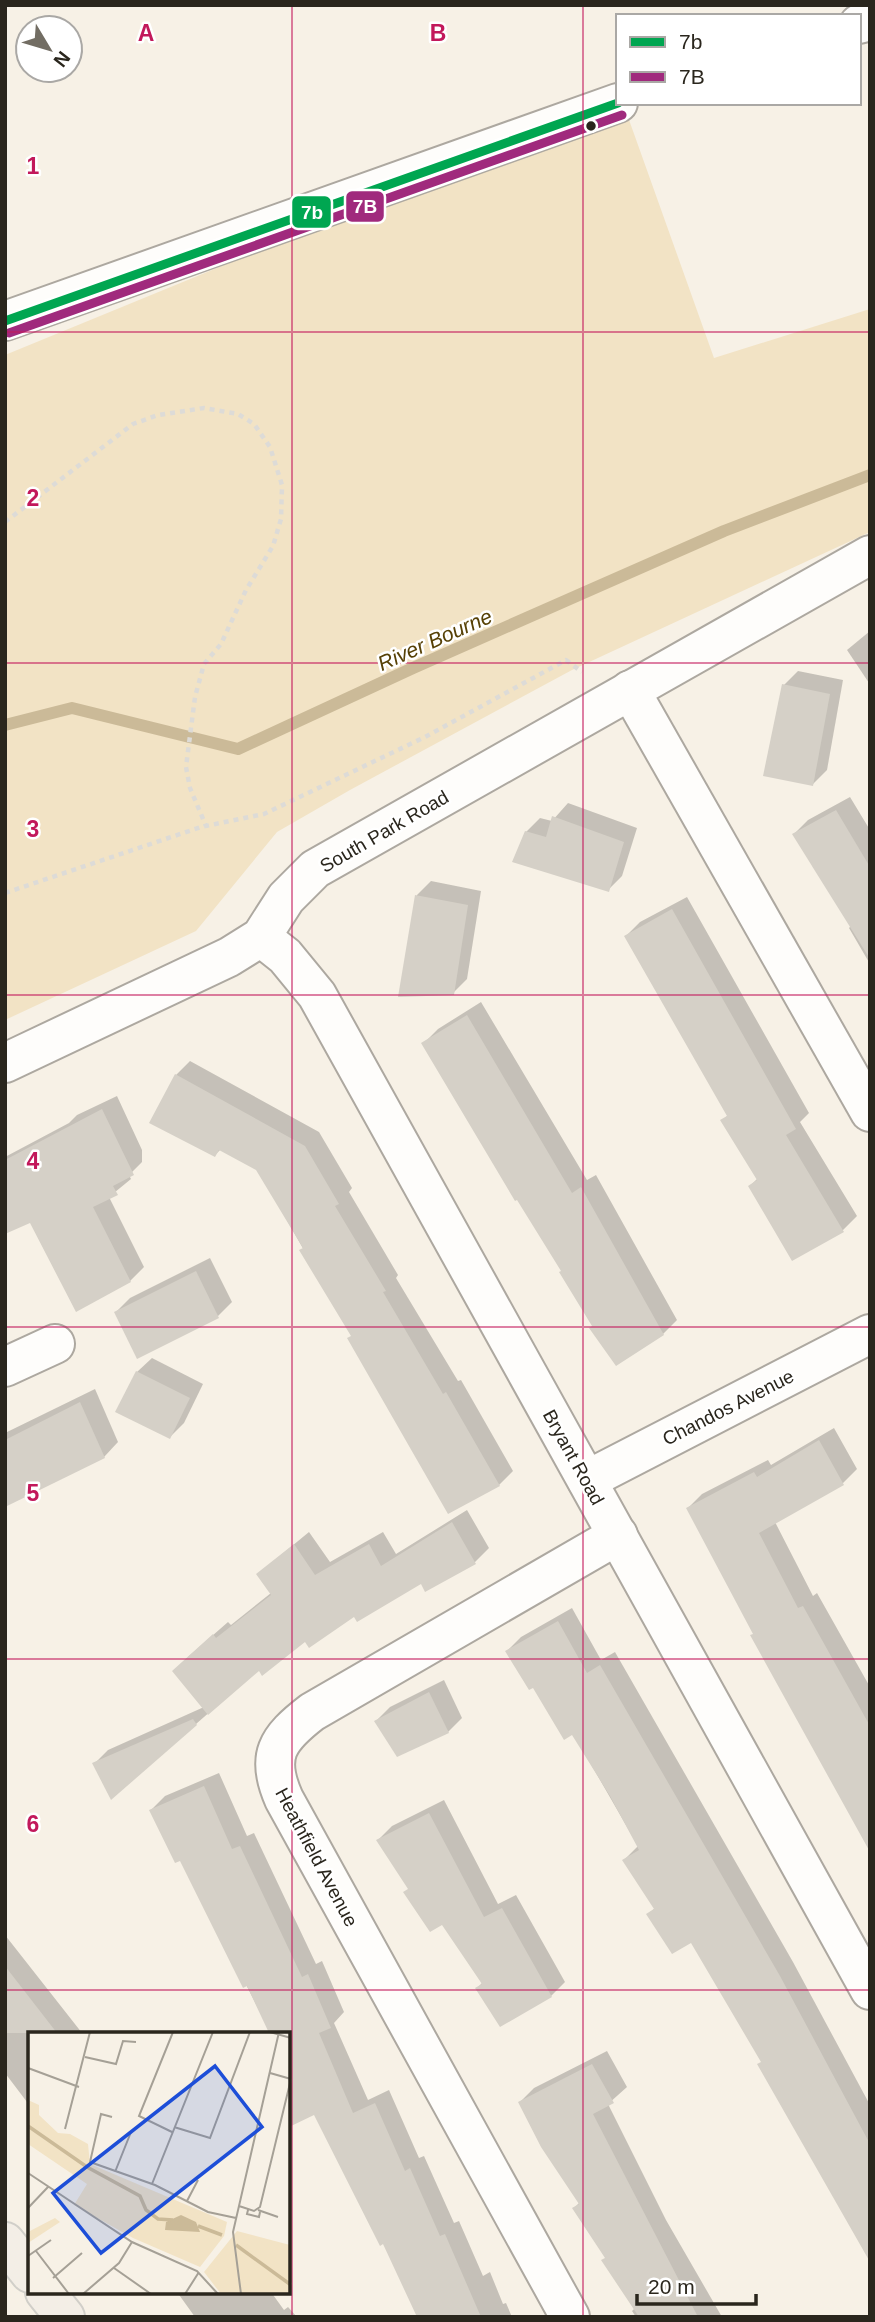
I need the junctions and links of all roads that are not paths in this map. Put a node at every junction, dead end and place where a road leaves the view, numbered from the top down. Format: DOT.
graph roads {
  1 [pos="616,104"];
  2 [pos="5,321"];
  3 [pos="870,555"];
  4 [pos="630,690"];
  5 [pos="261,937"];
  6 [pos="5,1063"];
  7 [pos="870,1112"];
  8 [pos="870,1334"];
  9 [pos="55,1344"];
  10 [pos="5,1367"];
  11 [pos="587,1480"];
  12 [pos="618,1535"];
  13 [pos="870,1990"];
  14 [pos="5,2242"];
  15 [pos="28,2271"];
  16 [pos="47,2294"];
  17 [pos="65,2317"];
  18 [pos="570,2317"];
  1 -- 2 [label="street"];
  3 -- 4 [label="street, South Park Road"];
  4 -- 5 [label="street, South Park Road"];
  4 -- 7 [label="street"];
  5 -- 6 [label="street, South Park Road"];
  5 -- 11 [label="street, Bryant Road"];
  8 -- 11 [label="street, Chandos Avenue"];
  9 -- 10 [label="street"];
  11 -- 12 [label="street, Bryant Road"];
  12 -- 13 [label="street, Bryant Road"];
  12 -- 18 [label="street, Heathfield Avenue"];
  14 -- 15 [label="main road"];
  16 -- 17 [label="main road"];
}
